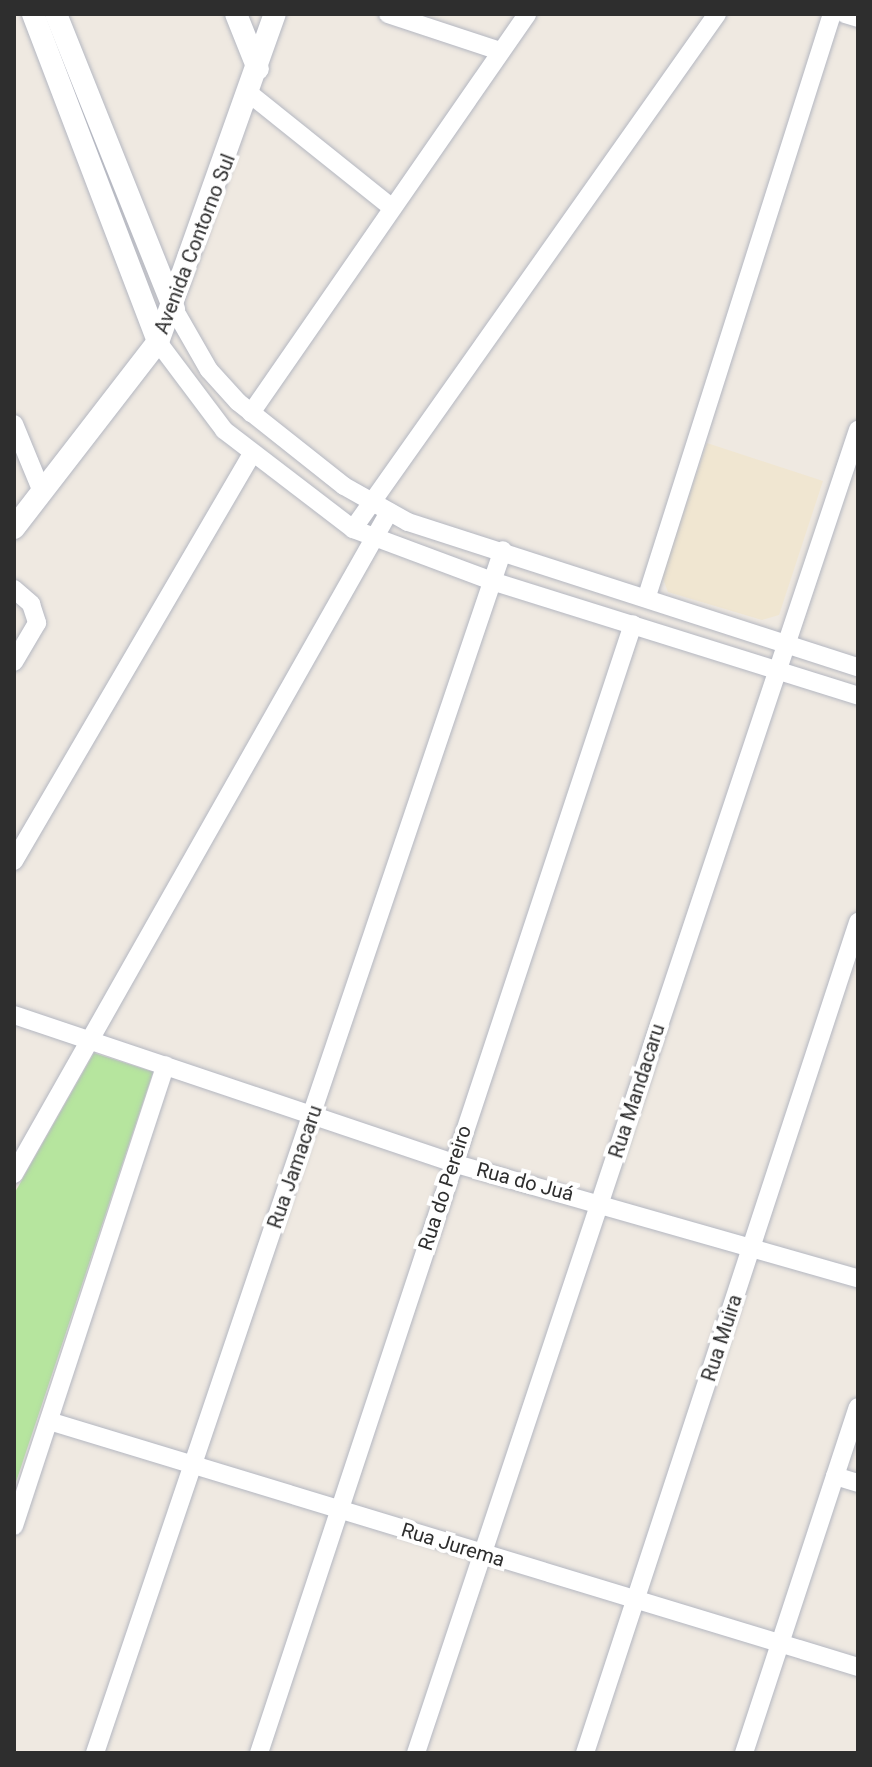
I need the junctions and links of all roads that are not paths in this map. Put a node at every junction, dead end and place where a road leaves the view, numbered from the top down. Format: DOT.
graph roads {
  1 [pos="33,14"];
  2 [pos="56,14"];
  3 [pos="236,14"];
  4 [pos="275,14"];
  5 [pos="388,14"];
  6 [pos="527,14"];
  7 [pos="717,14"];
  8 [pos="832,14"];
  9 [pos="845,14"];
  10 [pos="858,18"];
  11 [pos="500,51"];
  12 [pos="258,69"];
  13 [pos="72,85"];
  14 [pos="250,94"];
  15 [pos="391,207"];
  16 [pos="174,309"];
  17 [pos="158,342"];
  18 [pos="251,413"];
  19 [pos="14,426"];
  20 [pos="858,430"];
  21 [pos="252,454"];
  22 [pos="42,492"];
  23 [pos="381,507"];
  24 [pos="14,528"];
  25 [pos="353,529"];
  26 [pos="376,541"];
  27 [pos="503,550"];
  28 [pos="492,581"];
  29 [pos="14,589"];
  30 [pos="647,596"];
  31 [pos="633,624"];
  32 [pos="785,645"];
  33 [pos="14,662"];
  34 [pos="778,667"];
  35 [pos="858,667"];
  36 [pos="858,696"];
  37 [pos="14,861"];
  38 [pos="858,922"];
  39 [pos="14,1015"];
  40 [pos="90,1041"];
  41 [pos="166,1065"];
  42 [pos="315,1112"];
  43 [pos="453,1163"];
  44 [pos="14,1174"];
  45 [pos="600,1203"];
  46 [pos="752,1247"];
  47 [pos="858,1278"];
  48 [pos="858,1407"];
  49 [pos="49,1421"];
  50 [pos="191,1464"];
  51 [pos="835,1476"];
  52 [pos="858,1483"];
  53 [pos="339,1509"];
  54 [pos="14,1526"];
  55 [pos="481,1554"];
  56 [pos="636,1600"];
  57 [pos="778,1643"];
  58 [pos="858,1667"];
  59 [pos="95,1753"];
  60 [pos="259,1753"];
  61 [pos="416,1753"];
  62 [pos="585,1753"];
  63 [pos="744,1753"];
  1 -- 13 [label="street"];
  2 -- 13 [label="street"];
  3 -- 12 [label="street"];
  4 -- 12 [label="street, Avenida Contorno Sul"];
  5 -- 11 [label="street"];
  6 -- 11 [label="street"];
  7 -- 23 [label="street"];
  8 -- 30 [label="street"];
  9 -- 10 [label="street"];
  11 -- 15 [label="street"];
  12 -- 14 [label="street, Avenida Contorno Sul"];
  13 -- 16 [label="street"];
  13 -- 17 [label="street"];
  14 -- 15 [label="street"];
  14 -- 16 [label="street, Avenida Contorno Sul"];
  15 -- 18 [label="street"];
  16 -- 17 [label="street, Avenida Contorno Sul"];
  16 -- 18 [label="street"];
  17 -- 21 [label="street"];
  17 -- 22 [label="street, Avenida Contorno Sul"];
  18 -- 23 [label="street"];
  19 -- 22 [label="street"];
  20 -- 32 [label="street, Rua Mandacaru"];
  21 -- 25 [label="street"];
  21 -- 37 [label="street"];
  22 -- 24 [label="street, Avenida Contorno Sul"];
  23 -- 25 [label="street"];
  23 -- 26 [label="street"];
  23 -- 27 [label="street"];
  25 -- 26 [label="street"];
  26 -- 28 [label="street"];
  26 -- 40 [label="street"];
  27 -- 28 [label="street, Rua Jamacaru"];
  27 -- 30 [label="street"];
  28 -- 31 [label="street"];
  28 -- 42 [label="street, Rua Jamacaru"];
  29 -- 33 [label="street"];
  30 -- 32 [label="street"];
  31 -- 34 [label="street"];
  31 -- 43 [label="street, Rua do Pereiro"];
  32 -- 34 [label="street, Rua Mandacaru"];
  32 -- 35 [label="street"];
  34 -- 36 [label="street"];
  34 -- 45 [label="street, Rua Mandacaru"];
  38 -- 46 [label="street, Rua Muira"];
  39 -- 40 [label="street, Rua do Juá"];
  40 -- 41 [label="street, Rua do Juá"];
  40 -- 44 [label="street"];
  41 -- 42 [label="street, Rua do Juá"];
  41 -- 49 [label="street"];
  42 -- 43 [label="street, Rua do Juá"];
  42 -- 50 [label="street, Rua Jamacaru"];
  43 -- 45 [label="street, Rua do Juá"];
  43 -- 53 [label="street, Rua do Pereiro"];
  45 -- 46 [label="street, Rua do Juá"];
  45 -- 55 [label="street, Rua Mandacaru"];
  46 -- 47 [label="street, Rua do Juá"];
  46 -- 56 [label="street, Rua Muira"];
  48 -- 51 [label="street"];
  49 -- 50 [label="street, Rua Jurema"];
  49 -- 54 [label="street"];
  50 -- 53 [label="street, Rua Jurema"];
  50 -- 59 [label="street, Rua Jamacaru"];
  51 -- 52 [label="street"];
  51 -- 57 [label="street"];
  53 -- 55 [label="street, Rua Jurema"];
  53 -- 60 [label="street, Rua do Pereiro"];
  55 -- 56 [label="street, Rua Jurema"];
  55 -- 61 [label="street, Rua Mandacaru"];
  56 -- 57 [label="street, Rua Jurema"];
  56 -- 62 [label="street, Rua Muira"];
  57 -- 58 [label="street, Rua Jurema"];
  57 -- 63 [label="street"];
}
